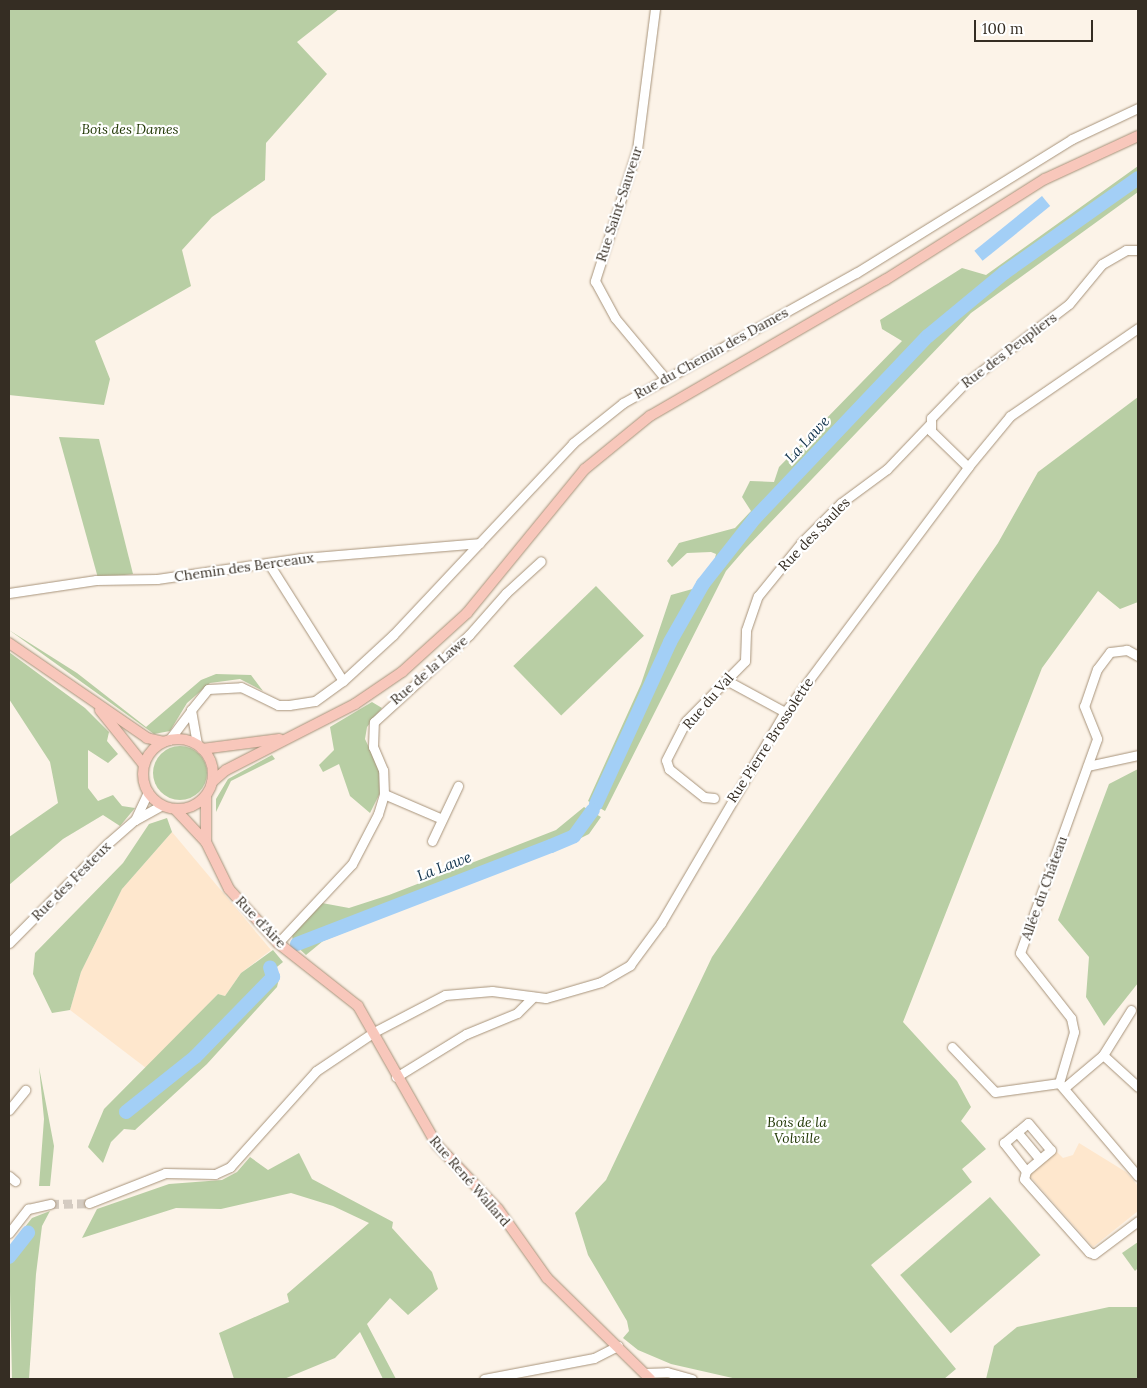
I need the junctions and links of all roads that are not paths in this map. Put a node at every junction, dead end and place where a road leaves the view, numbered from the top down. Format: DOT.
graph roads {
  1 [pos="655,9"];
  2 [pos="1138,108"];
  3 [pos="1138,136"];
  4 [pos="1138,250"];
  5 [pos="1138,328"];
  6 [pos="664,376"];
  7 [pos="929,425"];
  8 [pos="968,467"];
  9 [pos="479,543"];
  10 [pos="541,561"];
  11 [pos="269,564"];
  12 [pos="9,593"];
  13 [pos="9,643"];
  14 [pos="1138,656"];
  15 [pos="739,667"];
  16 [pos="726,680"];
  17 [pos="343,681"];
  18 [pos="98,707"];
  19 [pos="191,710"];
  20 [pos="785,712"];
  21 [pos="290,737"];
  22 [pos="166,741"];
  23 [pos="200,747"];
  24 [pos="1138,755"];
  25 [pos="144,765"];
  26 [pos="1088,766"];
  27 [pos="212,782"];
  28 [pos="458,786"];
  29 [pos="148,792"];
  30 [pos="384,794"];
  31 [pos="206,796"];
  32 [pos="714,798"];
  33 [pos="162,805"];
  34 [pos="175,809"];
  35 [pos="442,819"];
  36 [pos="135,820"];
  37 [pos="432,841"];
  38 [pos="206,842"];
  39 [pos="278,942"];
  40 [pos="9,943"];
  41 [pos="533,997"];
  42 [pos="358,1006"];
  43 [pos="1131,1010"];
  44 [pos="374,1032"];
  45 [pos="952,1047"];
  46 [pos="1103,1055"];
  47 [pos="396,1076"];
  48 [pos="1061,1085"];
  49 [pos="1138,1087"];
  50 [pos="24,1090"];
  51 [pos="9,1110"];
  52 [pos="1017,1132"];
  53 [pos="1040,1159"];
  54 [pos="1025,1175"];
  55 [pos="1138,1176"];
  56 [pos="50,1204"];
  57 [pos="89,1204"];
  58 [pos="1138,1221"];
  59 [pos="9,1233"];
  60 [pos="618,1346"];
  61 [pos="647,1376"];
  62 [pos="484,1379"];
  63 [pos="692,1379"];
  1 -- 6 [label="street, Rue Saint-Sauveur"];
  2 -- 6 [label="street, Rue du Chemin des Dames"];
  3 -- 21 [label="main road"];
  4 -- 7 [label="street, Rue des Peupliers"];
  5 -- 8 [label="street, Rue Pierre Brossolette"];
  6 -- 9 [label="street, Rue du Chemin des Dames"];
  7 -- 8 [label="street"];
  7 -- 15 [label="street, Rue des Saules"];
  8 -- 20 [label="street, Rue Pierre Brossolette"];
  9 -- 11 [label="street, Chemin des Berceaux"];
  9 -- 17 [label="street, Rue du Chemin des Dames"];
  10 -- 30 [label="street, Rue de la Lawe"];
  11 -- 12 [label="street, Chemin des Berceaux"];
  11 -- 17 [label="street"];
  13 -- 18 [label="main road"];
  14 -- 26 [label="street, Allée du Château"];
  15 -- 16 [label="street, Rue du Val"];
  16 -- 20 [label="street"];
  16 -- 32 [label="street, Rue du Val"];
  17 -- 19 [label="street, Rue du Chemin des Dames"];
  18 -- 22 [label="main road"];
  18 -- 25 [label="main road"];
  19 -- 22 [label="street, Rue du Chemin des Dames"];
  19 -- 23 [label="street"];
  20 -- 41 [label="street, Rue Pierre Brossolette"];
  21 -- 23 [label="main road"];
  21 -- 27 [label="main road"];
  22 -- 23 [label="main road"];
  22 -- 25 [label="main road"];
  23 -- 27 [label="main road"];
  24 -- 26 [label="street"];
  25 -- 29 [label="main road"];
  26 -- 48 [label="street, Allée du Château"];
  27 -- 31 [label="main road"];
  28 -- 35 [label="street"];
  29 -- 33 [label="main road"];
  29 -- 36 [label="street, Rue des Festeux"];
  30 -- 35 [label="street"];
  30 -- 39 [label="street, Rue de la Lawe"];
  31 -- 34 [label="main road"];
  31 -- 38 [label="main road, Rue d'Aire"];
  33 -- 34 [label="main road"];
  33 -- 36 [label="street, Rue des Festeux"];
  34 -- 38 [label="main road, Rue d'Aire"];
  35 -- 37 [label="street"];
  36 -- 40 [label="street, Rue des Festeux"];
  38 -- 39 [label="main road, Rue d'Aire"];
  39 -- 42 [label="main road, Rue d'Aire"];
  41 -- 44 [label="street, Rue Pierre Brossolette"];
  41 -- 47 [label="street"];
  42 -- 44 [label="main road, Rue René Wallard"];
  43 -- 46 [label="street"];
  44 -- 47 [label="main road, Rue René Wallard"];
  44 -- 57 [label="street, Rue Pierre Brossolette"];
  45 -- 48 [label="street"];
  46 -- 48 [label="street"];
  46 -- 49 [label="street"];
  47 -- 60 [label="main road, Rue René Wallard"];
  48 -- 55 [label="street"];
  50 -- 51 [label="street"];
  52 -- 53 [label="street"];
  52 -- 53 [label="street"];
  52 -- 54 [label="street"];
  53 -- 54 [label="street"];
  54 -- 58 [label="street"];
  56 -- 59 [label="street"];
  60 -- 61 [label="main road, Rue René Wallard"];
  60 -- 62 [label="street"];
  61 -- 63 [label="street"];
}
